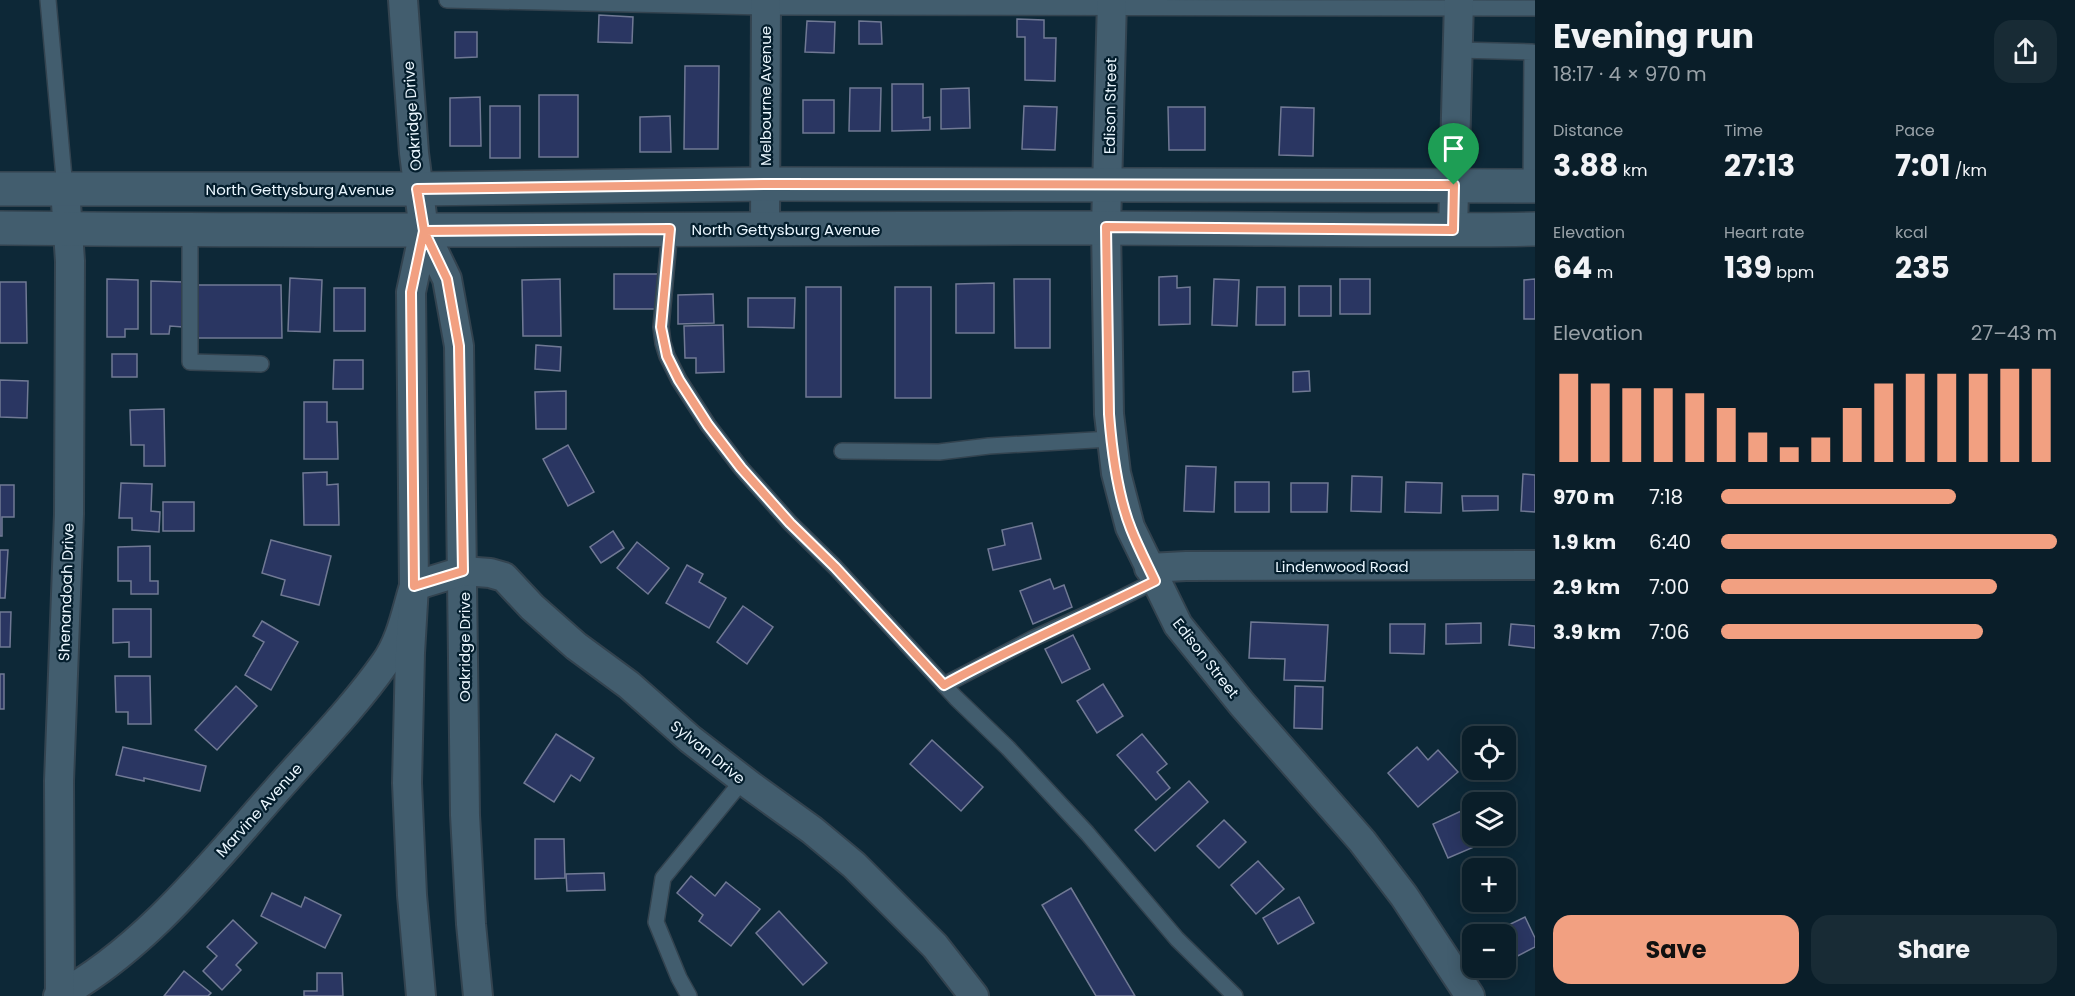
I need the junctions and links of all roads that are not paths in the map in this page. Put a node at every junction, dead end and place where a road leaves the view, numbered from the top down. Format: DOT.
graph roads {
  1 [pos="48,0"];
  2 [pos="403,0"];
  3 [pos="447,0"];
  4 [pos="766,3"];
  5 [pos="1112,3"];
  6 [pos="1459,4"];
  7 [pos="1535,8"];
  8 [pos="1458,50"];
  9 [pos="765,184"];
  10 [pos="1108,184"];
  11 [pos="1454,185"];
  12 [pos="1533,186"];
  13 [pos="0,189"];
  14 [pos="64,189"];
  15 [pos="417,189"];
  16 [pos="1106,227"];
  17 [pos="0,228"];
  18 [pos="66,228"];
  19 [pos="190,229"];
  20 [pos="670,229"];
  21 [pos="765,229"];
  22 [pos="1535,229"];
  23 [pos="1453,230"];
  24 [pos="424,231"];
  25 [pos="261,364"];
  26 [pos="1111,439"];
  27 [pos="842,451"];
  28 [pos="1535,565"];
  29 [pos="463,571"];
  30 [pos="1152,574"];
  31 [pos="414,586"];
  32 [pos="944,685"];
  33 [pos="743,780"];
  34 [pos="60,996"];
  35 [pos="421,996"];
  36 [pos="478,996"];
  37 [pos="689,996"];
  38 [pos="974,996"];
  39 [pos="1235,996"];
  40 [pos="1470,996"];
  1 -- 14 [label="lane"];
  2 -- 15 [label="street, Oakridge Drive"];
  3 -- 4 [label="lane"];
  4 -- 5 [label="lane"];
  4 -- 9 [label="street, Melbourne Avenue"];
  5 -- 6 [label="lane"];
  5 -- 10 [label="street, Edison Street"];
  6 -- 7 [label="lane"];
  6 -- 8 [label="street"];
  8 -- 11 [label="street"];
  8 -- 12 [label="lane"];
  9 -- 10 [label="main road, North Gettysburg Avenue"];
  9 -- 15 [label="main road, North Gettysburg Avenue"];
  9 -- 21 [label="street, Melbourne Avenue"];
  10 -- 11 [label="main road, North Gettysburg Avenue"];
  10 -- 16 [label="street, Edison Street"];
  11 -- 12 [label="main road, North Gettysburg Avenue"];
  11 -- 23 [label="street"];
  13 -- 14 [label="main road, North Gettysburg Avenue"];
  14 -- 15 [label="main road, North Gettysburg Avenue"];
  14 -- 18 [label="street, Shenandoah Drive"];
  15 -- 24 [label="street, Oakridge Drive"];
  16 -- 21 [label="main road, North Gettysburg Avenue"];
  16 -- 23 [label="main road, North Gettysburg Avenue"];
  16 -- 26 [label="street, Edison Street"];
  17 -- 18 [label="main road, North Gettysburg Avenue"];
  18 -- 19 [label="main road, North Gettysburg Avenue"];
  18 -- 34 [label="street, Shenandoah Drive"];
  19 -- 24 [label="main road, North Gettysburg Avenue"];
  19 -- 25 [label="lane"];
  20 -- 21 [label="main road, North Gettysburg Avenue"];
  20 -- 24 [label="main road, North Gettysburg Avenue"];
  20 -- 32 [label="lane"];
  22 -- 23 [label="main road, North Gettysburg Avenue"];
  24 -- 29 [label="street, Oakridge Drive"];
  24 -- 31 [label="street, Oakridge Drive"];
  26 -- 27 [label="lane"];
  26 -- 30 [label="street, Edison Street"];
  28 -- 30 [label="street, Lindenwood Road"];
  29 -- 31 [label="street, Sylvan Drive"];
  29 -- 33 [label="street, Sylvan Drive"];
  29 -- 36 [label="street, Oakridge Drive"];
  30 -- 32 [label="lane"];
  30 -- 40 [label="street, Edison Street"];
  31 -- 34 [label="street, Marvine Avenue"];
  31 -- 35 [label="street, Oakridge Drive"];
  32 -- 39 [label="lane"];
  33 -- 37 [label="lane"];
  33 -- 38 [label="street, Sylvan Drive"];
}
